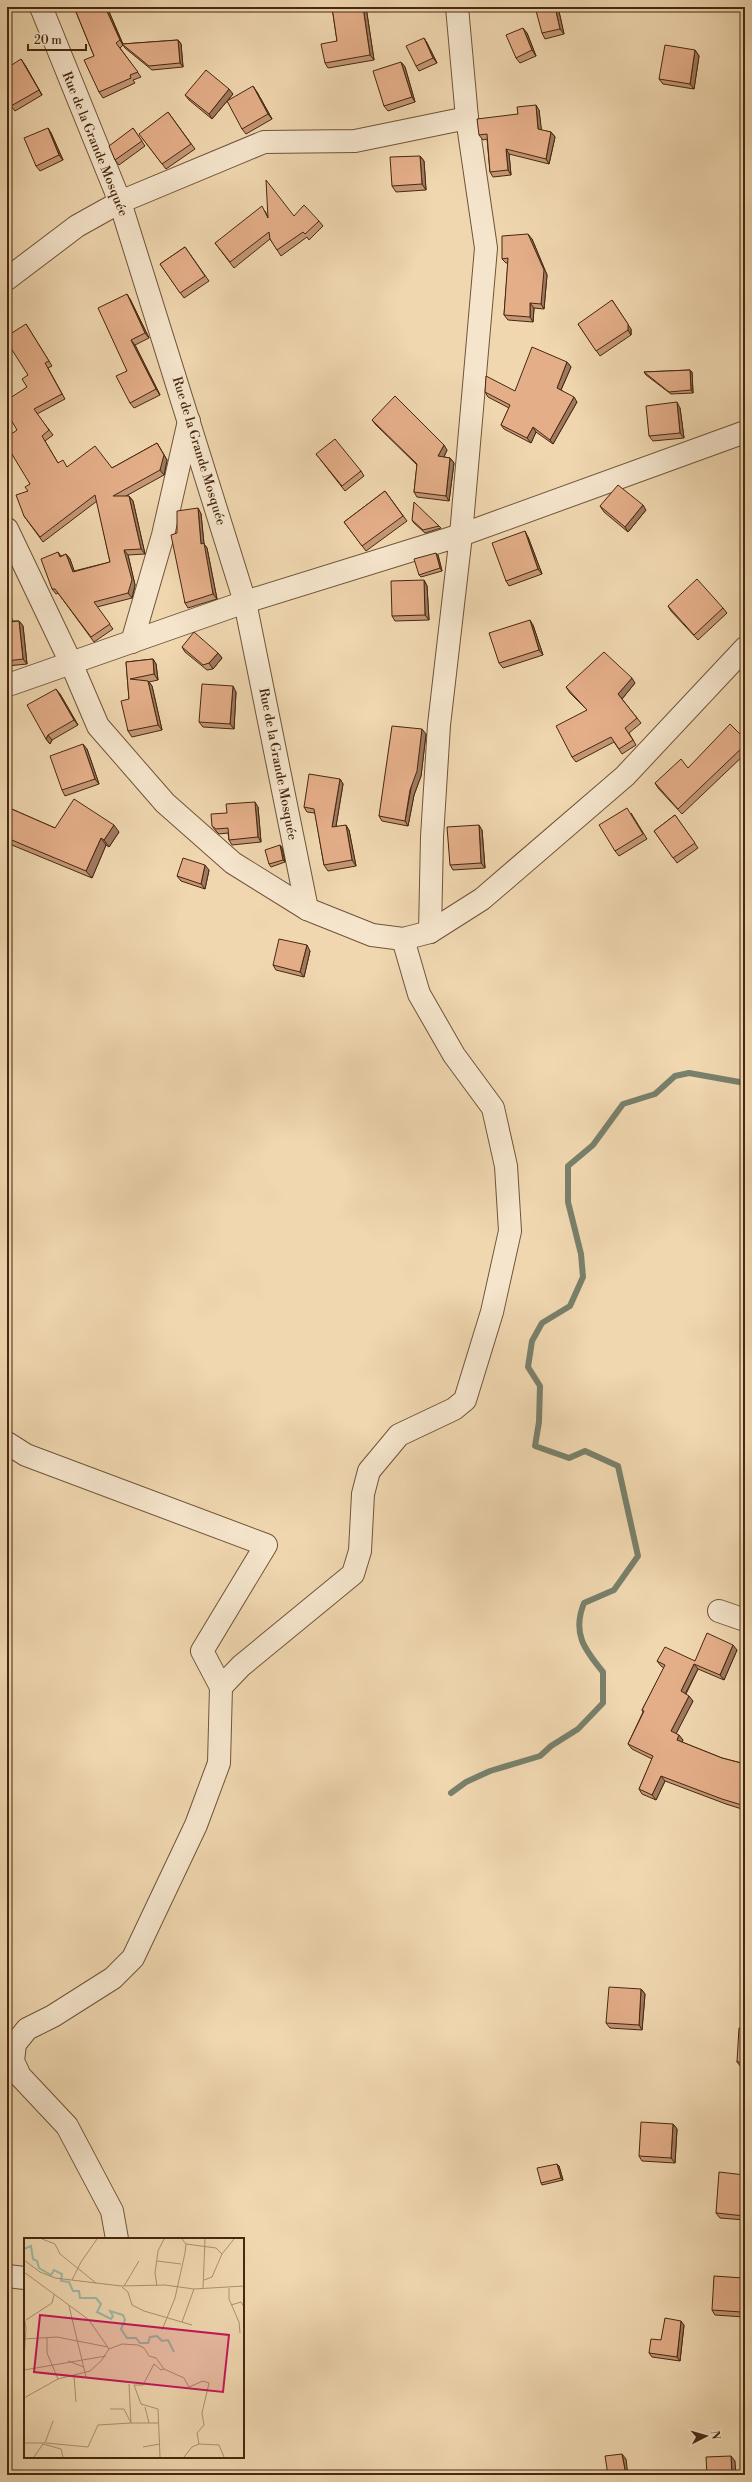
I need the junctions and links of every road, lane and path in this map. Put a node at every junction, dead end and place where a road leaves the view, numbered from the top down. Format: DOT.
graph roads {
  1 [pos="41,7"];
  2 [pos="457,7"];
  3 [pos="467,118"];
  4 [pos="120,202"];
  5 [pos="7,278"];
  6 [pos="190,420"];
  7 [pos="745,432"];
  8 [pos="7,529"];
  9 [pos="461,535"];
  10 [pos="245,602"];
  11 [pos="132,642"];
  12 [pos="745,648"];
  13 [pos="71,663"];
  14 [pos="11,684"];
  15 [pos="307,909"];
  16 [pos="430,932"];
  17 [pos="403,939"];
  18 [pos="7,1443"];
  19 [pos="719,1611"];
  20 [pos="745,1620"];
  21 [pos="221,1687"];
  22 [pos="117,2238"];
  23 [pos="7,2276"];
  24 [pos="24,2278"];
  1 -- 4 [label="street, Rue de la Grande Mosquée"];
  2 -- 3 [label="street"];
  3 -- 4 [label="street"];
  3 -- 9 [label="street"];
  4 -- 5 [label="street"];
  4 -- 6 [label="street, Rue de la Grande Mosquée"];
  6 -- 10 [label="street, Rue de la Grande Mosquée"];
  6 -- 11 [label="street"];
  7 -- 9 [label="street"];
  8 -- 13 [label="street"];
  9 -- 10 [label="street"];
  9 -- 16 [label="street"];
  10 -- 11 [label="street"];
  10 -- 15 [label="street, Rue de la Grande Mosquée"];
  11 -- 13 [label="street"];
  12 -- 16 [label="street"];
  13 -- 14 [label="street"];
  13 -- 15 [label="street"];
  15 -- 17 [label="street"];
  16 -- 17 [label="street"];
  17 -- 21 [label="street"];
  18 -- 21 [label="street"];
  19 -- 20 [label="street"];
  21 -- 22 [label="street"];
  23 -- 24 [label="street"];
}
